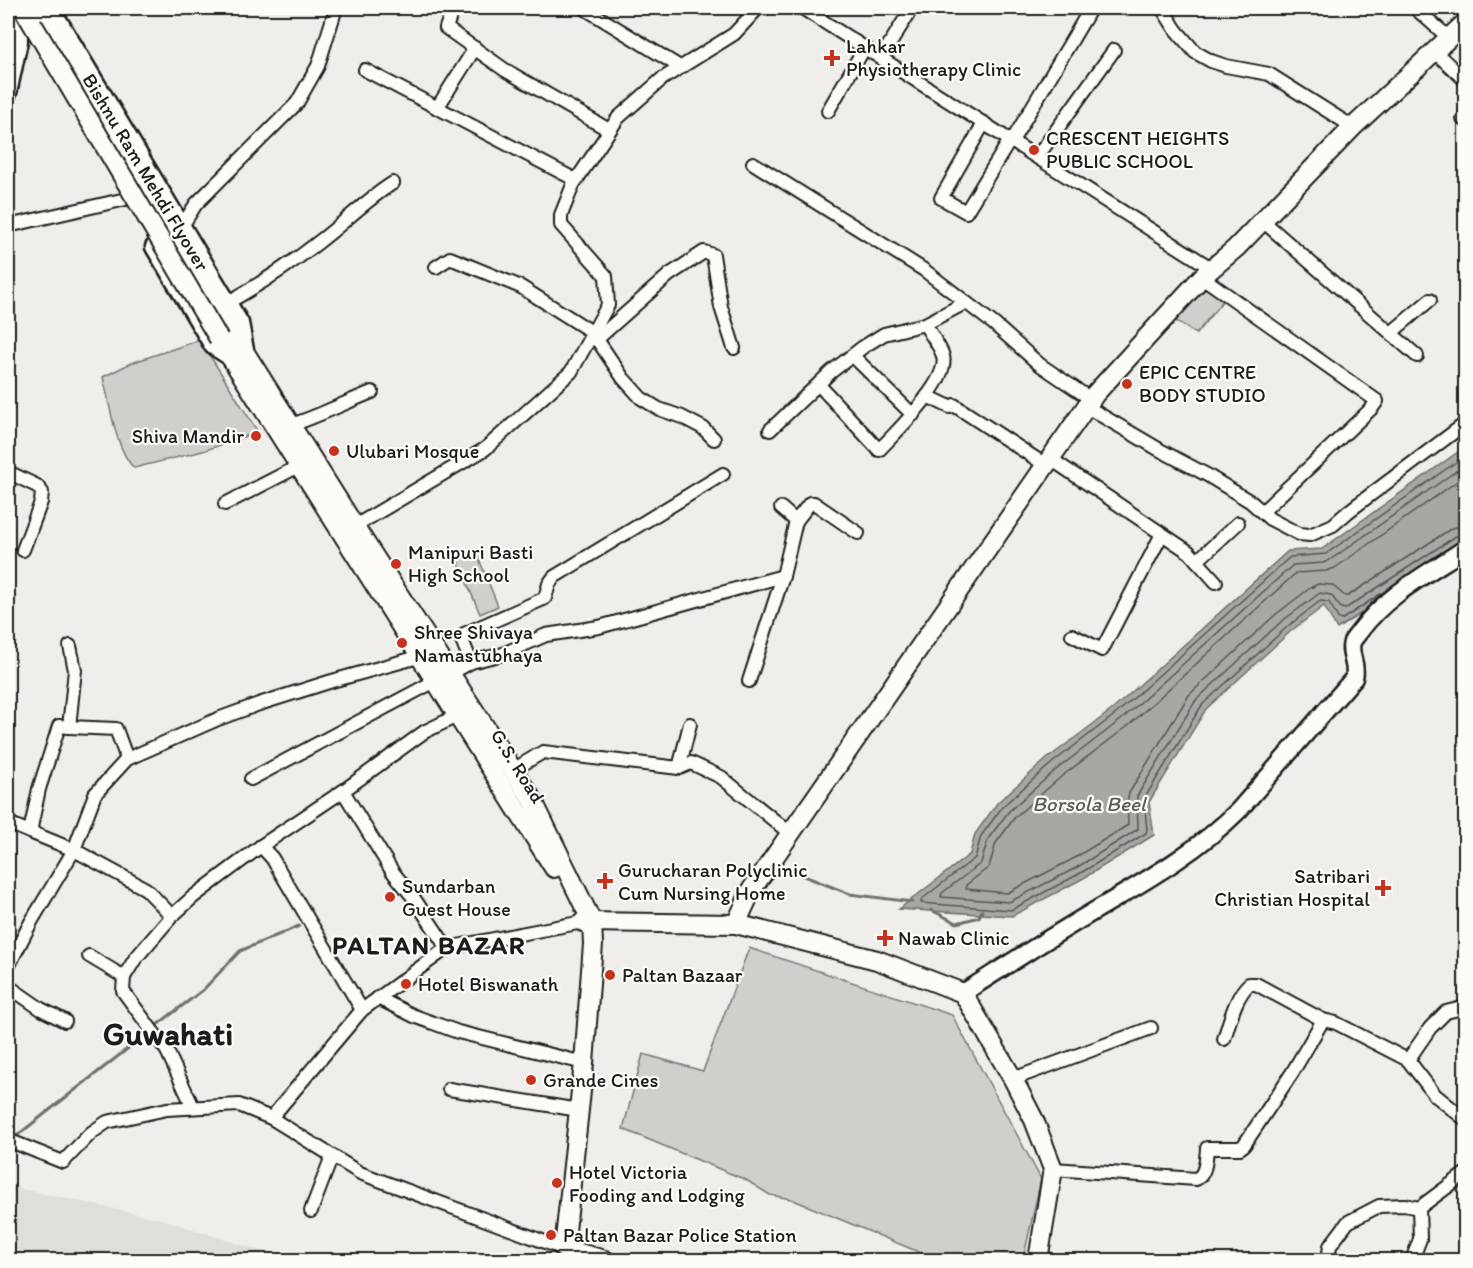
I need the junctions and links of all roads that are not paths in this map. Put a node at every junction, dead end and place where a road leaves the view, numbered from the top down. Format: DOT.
graph roads {
  1 [pos="39,8"];
  2 [pos="51,8"];
  3 [pos="336,8"];
  4 [pos="453,8"];
  5 [pos="584,8"];
  6 [pos="758,8"];
  7 [pos="802,8"];
  8 [pos="912,8"];
  9 [pos="1162,8"];
  10 [pos="1415,8"];
  11 [pos="18,9"];
  12 [pos="1088,13"];
  13 [pos="1461,26"];
  14 [pos="24,37"];
  15 [pos="865,47"];
  16 [pos="475,48"];
  17 [pos="1114,50"];
  18 [pos="1434,51"];
  19 [pos="882,58"];
  20 [pos="680,67"];
  21 [pos="365,70"];
  22 [pos="1466,81"];
  23 [pos="8,93"];
  24 [pos="437,108"];
  25 [pos="828,111"];
  26 [pos="984,123"];
  27 [pos="1353,127"];
  28 [pos="609,130"];
  29 [pos="1011,140"];
  30 [pos="1037,157"];
  31 [pos="753,163"];
  32 [pos="576,180"];
  33 [pos="393,183"];
  34 [pos="126,199"];
  35 [pos="1263,220"];
  36 [pos="8,226"];
  37 [pos="182,226"];
  38 [pos="436,267"];
  39 [pos="1207,273"];
  40 [pos="1430,300"];
  41 [pos="227,303"];
  42 [pos="965,303"];
  43 [pos="925,324"];
  44 [pos="1391,333"];
  45 [pos="226,336"];
  46 [pos="594,336"];
  47 [pos="734,348"];
  48 [pos="853,356"];
  49 [pos="1418,356"];
  50 [pos="239,357"];
  51 [pos="819,385"];
  52 [pos="372,392"];
  53 [pos="927,396"];
  54 [pos="1090,403"];
  55 [pos="913,416"];
  56 [pos="1466,423"];
  57 [pos="291,425"];
  58 [pos="770,430"];
  59 [pos="714,439"];
  60 [pos="1049,463"];
  61 [pos="298,466"];
  62 [pos="8,472"];
  63 [pos="723,474"];
  64 [pos="225,504"];
  65 [pos="781,508"];
  66 [pos="1262,512"];
  67 [pos="796,521"];
  68 [pos="1238,523"];
  69 [pos="348,530"];
  70 [pos="858,533"];
  71 [pos="1162,534"];
  72 [pos="1466,548"];
  73 [pos="23,550"];
  74 [pos="1197,561"];
  75 [pos="783,576"];
  76 [pos="1216,582"];
  77 [pos="1072,635"];
  78 [pos="70,646"];
  79 [pos="422,656"];
  80 [pos="471,662"];
  81 [pos="443,677"];
  82 [pos="749,681"];
  83 [pos="466,711"];
  84 [pos="690,724"];
  85 [pos="69,727"];
  86 [pos="127,759"];
  87 [pos="678,768"];
  88 [pos="513,770"];
  89 [pos="251,779"];
  90 [pos="343,791"];
  91 [pos="8,823"];
  92 [pos="30,832"];
  93 [pos="791,834"];
  94 [pos="261,846"];
  95 [pos="74,850"];
  96 [pos="172,916"];
  97 [pos="587,922"];
  98 [pos="736,924"];
  99 [pos="447,948"];
  100 [pos="89,956"];
  101 [pos="8,967"];
  102 [pos="124,977"];
  103 [pos="8,986"];
  104 [pos="963,993"];
  105 [pos="378,998"];
  106 [pos="1466,1006"];
  107 [pos="362,1010"];
  108 [pos="1323,1020"];
  109 [pos="65,1021"];
  110 [pos="1151,1028"];
  111 [pos="1224,1039"];
  112 [pos="1408,1060"];
  113 [pos="584,1063"];
  114 [pos="1013,1078"];
  115 [pos="449,1089"];
  116 [pos="193,1107"];
  117 [pos="579,1110"];
  118 [pos="271,1119"];
  119 [pos="1466,1120"];
  120 [pos="11,1142"];
  121 [pos="332,1156"];
  122 [pos="1053,1169"];
  123 [pos="1466,1173"];
  124 [pos="1419,1208"];
  125 [pos="311,1211"];
  126 [pos="564,1249"];
  127 [pos="605,1260"];
  128 [pos="1038,1260"];
  129 [pos="1328,1260"];
  130 [pos="1412,1260"];
  1 -- 14 [label="street"];
  1 -- 45 [label="main road, Bishnu Ram Mehdi Flyover"];
  2 -- 37 [label="street"];
  3 -- 37 [label="street"];
  4 -- 16 [label="street"];
  5 -- 20 [label="street"];
  6 -- 20 [label="street"];
  7 -- 15 [label="street"];
  8 -- 19 [label="street"];
  9 -- 27 [label="street"];
  10 -- 13 [label="street"];
  11 -- 14 [label="street"];
  11 -- 45 [label="main road, Bishnu Ram Mehdi Flyover, bridge"];
  12 -- 29 [label="street"];
  13 -- 18 [label="main road"];
  14 -- 23 [label="street"];
  14 -- 34 [label="street"];
  15 -- 19 [label="street"];
  15 -- 25 [label="street"];
  16 -- 24 [label="street"];
  16 -- 28 [label="street"];
  17 -- 30 [label="street"];
  18 -- 22 [label="street"];
  18 -- 27 [label="main road"];
  19 -- 26 [label="street"];
  20 -- 28 [label="street"];
  21 -- 24 [label="street"];
  24 -- 32 [label="street"];
  26 -- 29 [label="street"];
  26 -- 29 [label="street"];
  27 -- 35 [label="main road"];
  28 -- 32 [label="street"];
  29 -- 30 [label="street"];
  30 -- 39 [label="street"];
  31 -- 42 [label="street"];
  32 -- 46 [label="street"];
  33 -- 41 [label="street"];
  34 -- 36 [label="street"];
  34 -- 50 [label="street"];
  35 -- 39 [label="main road"];
  35 -- 44 [label="street"];
  37 -- 41 [label="street"];
  38 -- 46 [label="street"];
  39 -- 54 [label="main road"];
  39 -- 66 [label="street"];
  40 -- 44 [label="street"];
  41 -- 50 [label="street"];
  42 -- 43 [label="street"];
  42 -- 54 [label="street"];
  43 -- 48 [label="street"];
  43 -- 53 [label="street"];
  44 -- 49 [label="street"];
  45 -- 50 [label="main road, Bishnu Ram Mehdi Flyover"];
  46 -- 47 [label="street"];
  46 -- 59 [label="street"];
  46 -- 69 [label="street"];
  48 -- 51 [label="street"];
  48 -- 55 [label="street"];
  50 -- 57 [label="main road, G.S. Road"];
  50 -- 61 [label="main road, G.S. Road"];
  51 -- 55 [label="street"];
  51 -- 58 [label="street"];
  52 -- 57 [label="street"];
  53 -- 55 [label="street"];
  53 -- 60 [label="street"];
  54 -- 60 [label="main road"];
  54 -- 66 [label="street"];
  56 -- 66 [label="street"];
  57 -- 69 [label="main road, G.S. Road"];
  60 -- 71 [label="street"];
  60 -- 93 [label="main road"];
  61 -- 64 [label="street"];
  61 -- 69 [label="main road, G.S. Road"];
  62 -- 73 [label="street"];
  63 -- 80 [label="street"];
  65 -- 67 [label="street"];
  67 -- 70 [label="street"];
  67 -- 75 [label="street"];
  68 -- 74 [label="street"];
  69 -- 79 [label="main road, G.S. Road"];
  69 -- 81 [label="main road, G.S. Road"];
  71 -- 74 [label="street"];
  71 -- 77 [label="street"];
  72 -- 104 [label="street"];
  74 -- 76 [label="street"];
  75 -- 80 [label="street"];
  75 -- 82 [label="street"];
  78 -- 85 [label="street"];
  79 -- 81 [label="main road, G.S. Road"];
  79 -- 86 [label="street"];
  80 -- 81 [label="street"];
  81 -- 83 [label="main road, G.S. Road"];
  81 -- 89 [label="street"];
  83 -- 88 [label="main road, G.S. Road"];
  83 -- 90 [label="street"];
  83 -- 97 [label="main road, G.S. Road"];
  84 -- 87 [label="street"];
  85 -- 86 [label="street"];
  85 -- 92 [label="street"];
  86 -- 95 [label="street"];
  87 -- 88 [label="street"];
  87 -- 93 [label="street"];
  88 -- 97 [label="main road, G.S. Road"];
  90 -- 94 [label="street"];
  90 -- 99 [label="street"];
  91 -- 92 [label="street"];
  92 -- 95 [label="street"];
  93 -- 98 [label="main road"];
  94 -- 96 [label="street"];
  94 -- 107 [label="street"];
  95 -- 96 [label="street"];
  95 -- 101 [label="street"];
  96 -- 102 [label="street"];
  97 -- 98 [label="main road"];
  97 -- 99 [label="street"];
  97 -- 113 [label="main road, G.S. Road"];
  98 -- 104 [label="main road"];
  99 -- 105 [label="street"];
  100 -- 102 [label="street"];
  102 -- 116 [label="street"];
  103 -- 109 [label="street"];
  104 -- 114 [label="main road"];
  105 -- 107 [label="street"];
  105 -- 113 [label="street"];
  106 -- 112 [label="street"];
  107 -- 118 [label="street"];
  108 -- 111 [label="street"];
  108 -- 112 [label="street"];
  108 -- 122 [label="street"];
  110 -- 114 [label="street"];
  112 -- 119 [label="street"];
  113 -- 117 [label="main road, G.S. Road"];
  114 -- 122 [label="main road"];
  115 -- 117 [label="street"];
  116 -- 118 [label="street"];
  116 -- 120 [label="street"];
  117 -- 126 [label="main road, G.S. Road"];
  118 -- 121 [label="street"];
  121 -- 125 [label="street"];
  121 -- 126 [label="street"];
  122 -- 128 [label="main road"];
  123 -- 124 [label="street"];
  124 -- 129 [label="street"];
  124 -- 130 [label="street"];
  126 -- 127 [label="main road"];
}
